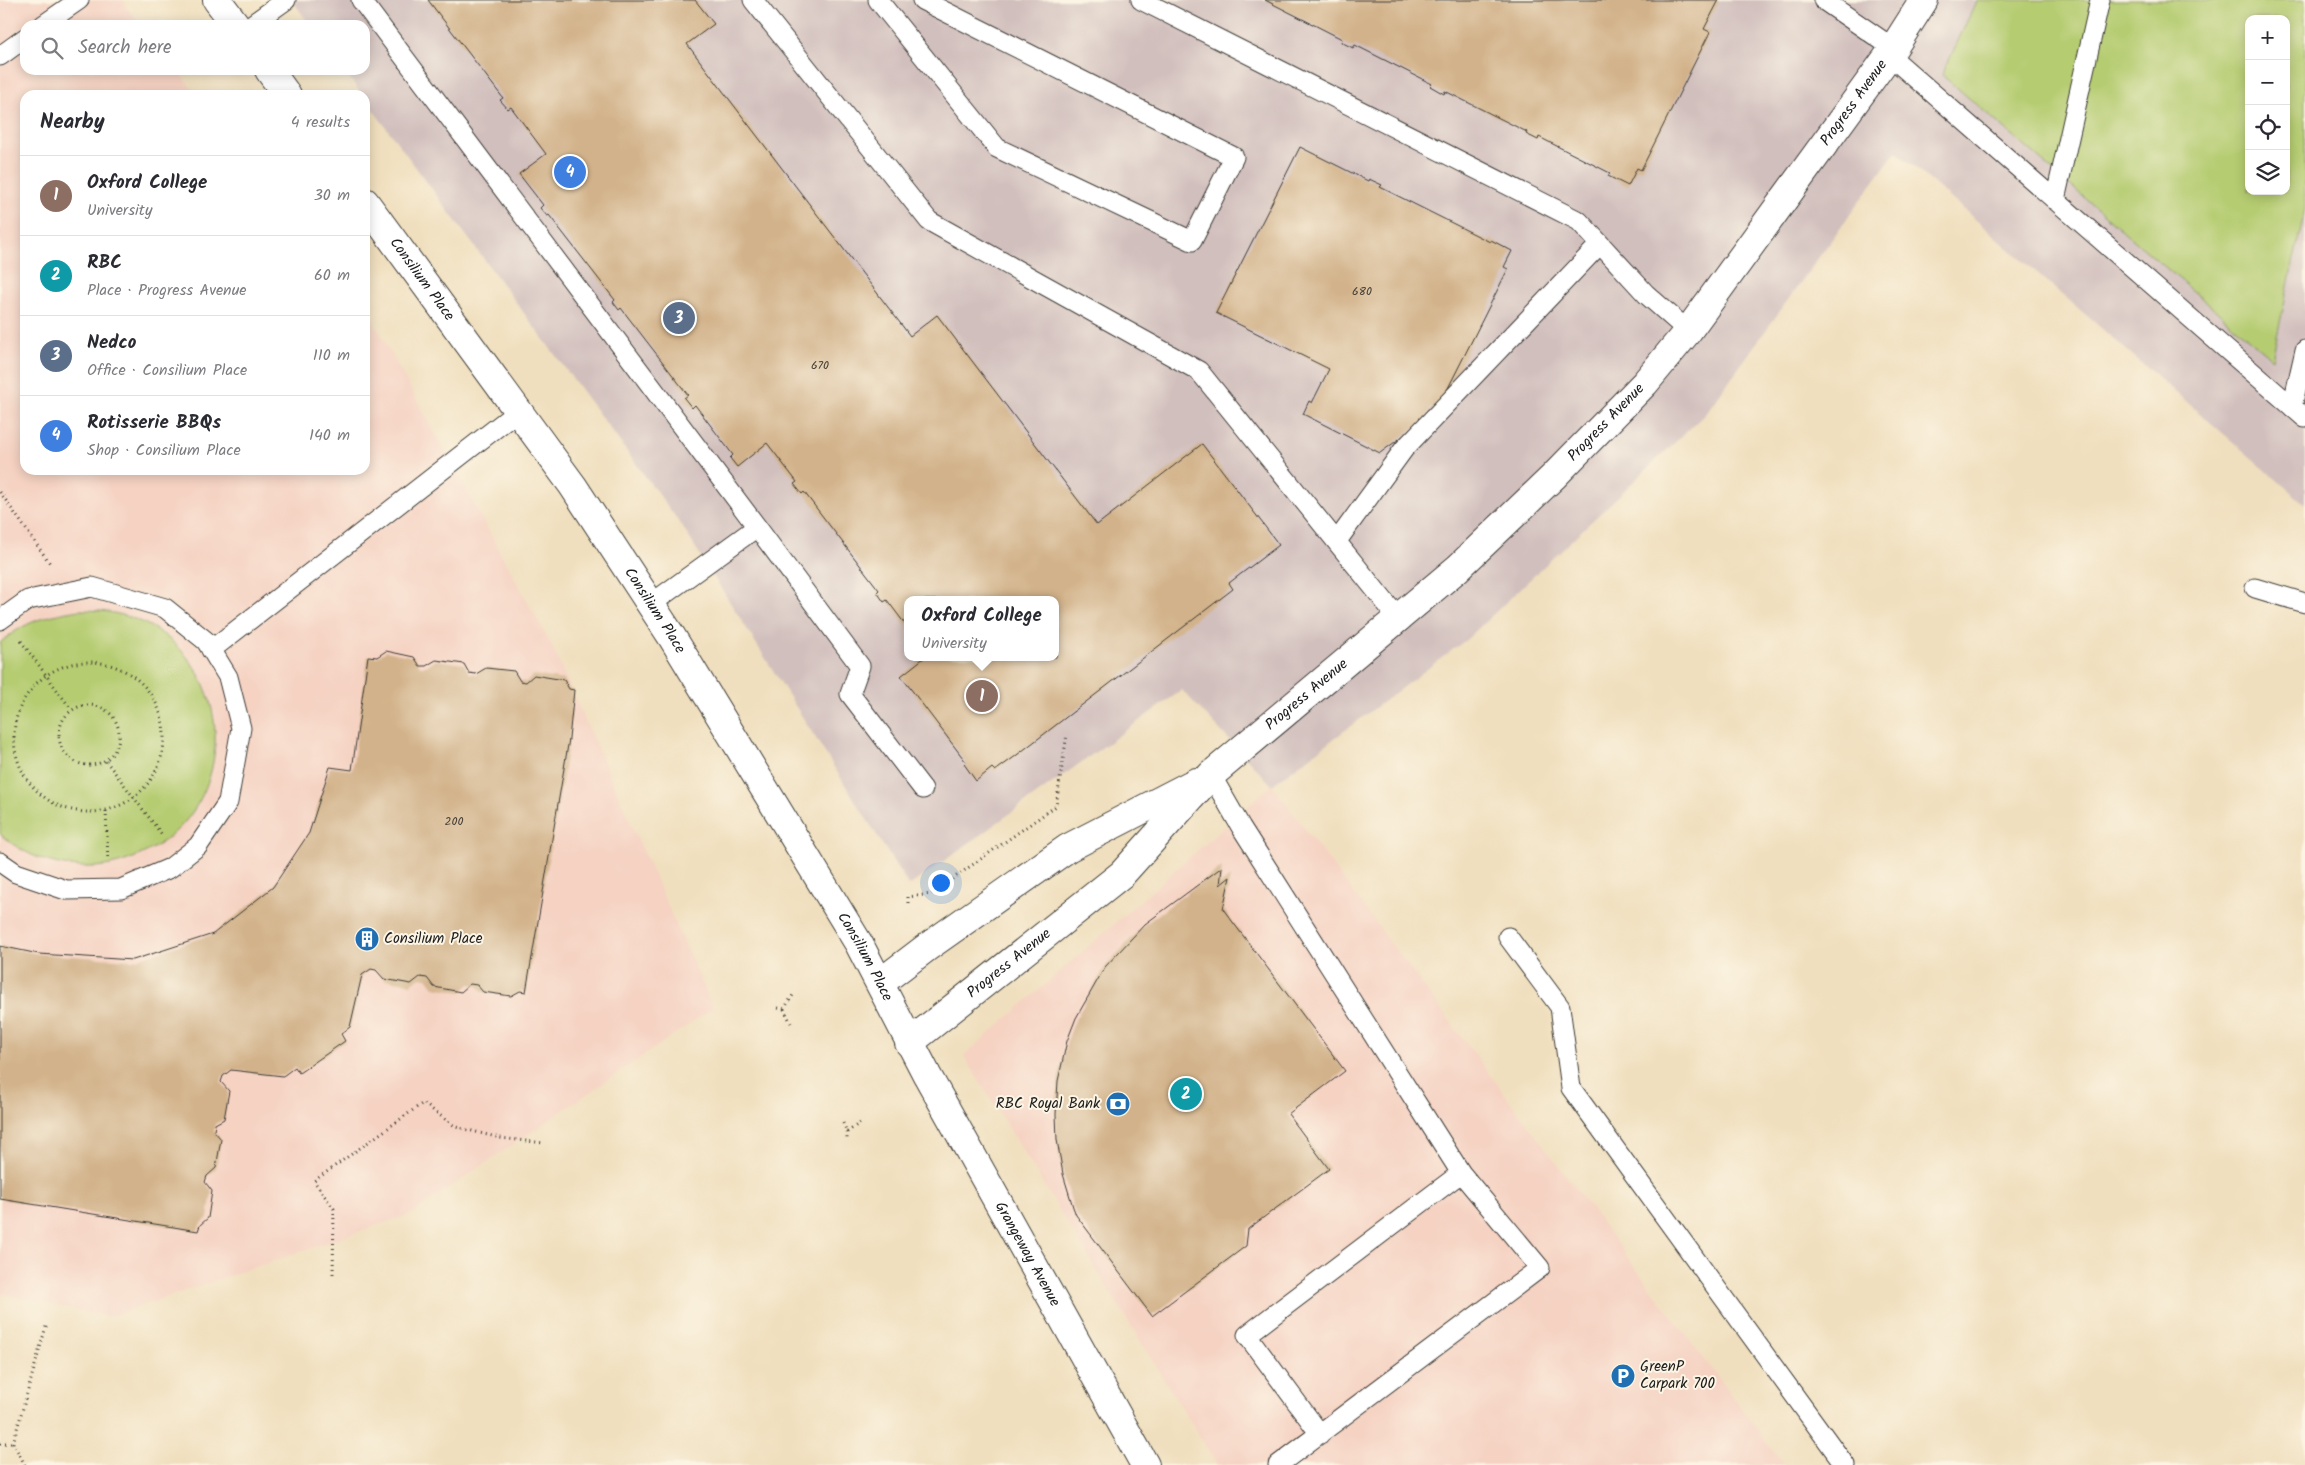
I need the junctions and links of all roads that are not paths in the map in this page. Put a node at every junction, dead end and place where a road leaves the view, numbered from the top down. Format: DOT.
graph roads {
  1 [pos="79,0"];
  2 [pos="217,0"];
  3 [pos="286,0"];
  4 [pos="361,0"];
  5 [pos="753,0"];
  6 [pos="878,0"];
  7 [pos="922,0"];
  8 [pos="1141,0"];
  9 [pos="1823,0"];
  10 [pos="1924,0"];
  11 [pos="2100,0"];
  12 [pos="50,20"];
  13 [pos="232,20"];
  14 [pos="258,20"];
  15 [pos="20,42"];
  16 [pos="1891,52"];
  17 [pos="0,56"];
  18 [pos="273,75"];
  19 [pos="283,90"];
  20 [pos="2055,200"];
  21 [pos="370,209"];
  22 [pos="1600,244"];
  23 [pos="1688,331"];
  24 [pos="2305,350"];
  25 [pos="518,411"];
  26 [pos="2299,413"];
  27 [pos="757,527"];
  28 [pos="1336,541"];
  29 [pos="2254,588"];
  30 [pos="2305,603"];
  31 [pos="650,604"];
  32 [pos="2,618"];
  33 [pos="1398,618"];
  34 [pos="211,650"];
  35 [pos="1211,775"];
  36 [pos="924,789"];
  37 [pos="0,862"];
  38 [pos="1508,937"];
  39 [pos="880,983"];
  40 [pos="909,1043"];
  41 [pos="1461,1173"];
  42 [pos="1320,1434"];
  43 [pos="1145,1465"];
  44 [pos="1278,1465"];
  45 [pos="1845,1465"];
  1 -- 12 [label="lane"];
  2 -- 13 [label="main road"];
  3 -- 14 [label="lane"];
  4 -- 27 [label="lane"];
  5 -- 28 [label="lane"];
  6 -- 7 [label="lane"];
  8 -- 22 [label="lane"];
  9 -- 16 [label="lane"];
  10 -- 16 [label="main road, Progress Avenue"];
  11 -- 20 [label="lane"];
  15 -- 17 [label="lane"];
  16 -- 20 [label="lane"];
  16 -- 23 [label="main road, Progress Avenue"];
  18 -- 19 [label="main road"];
  20 -- 26 [label="lane"];
  21 -- 25 [label="main road, Consilium Place"];
  22 -- 23 [label="lane"];
  22 -- 28 [label="lane"];
  23 -- 33 [label="main road, Progress Avenue"];
  24 -- 26 [label="lane"];
  25 -- 31 [label="main road, Consilium Place"];
  25 -- 34 [label="lane"];
  27 -- 31 [label="lane"];
  27 -- 36 [label="lane"];
  28 -- 33 [label="lane"];
  29 -- 30 [label="lane"];
  31 -- 39 [label="main road, Consilium Place"];
  32 -- 34 [label="lane"];
  33 -- 35 [label="main road, Progress Avenue"];
  34 -- 37 [label="lane"];
  35 -- 39 [label="main road, Progress Avenue"];
  35 -- 40 [label="main road, Progress Avenue"];
  35 -- 41 [label="lane"];
  38 -- 45 [label="lane"];
  39 -- 40 [label="main road, Consilium Place"];
  40 -- 43 [label="main road, Grangeway Avenue"];
  41 -- 42 [label="lane"];
  41 -- 42 [label="lane"];
  42 -- 44 [label="lane"];
}
